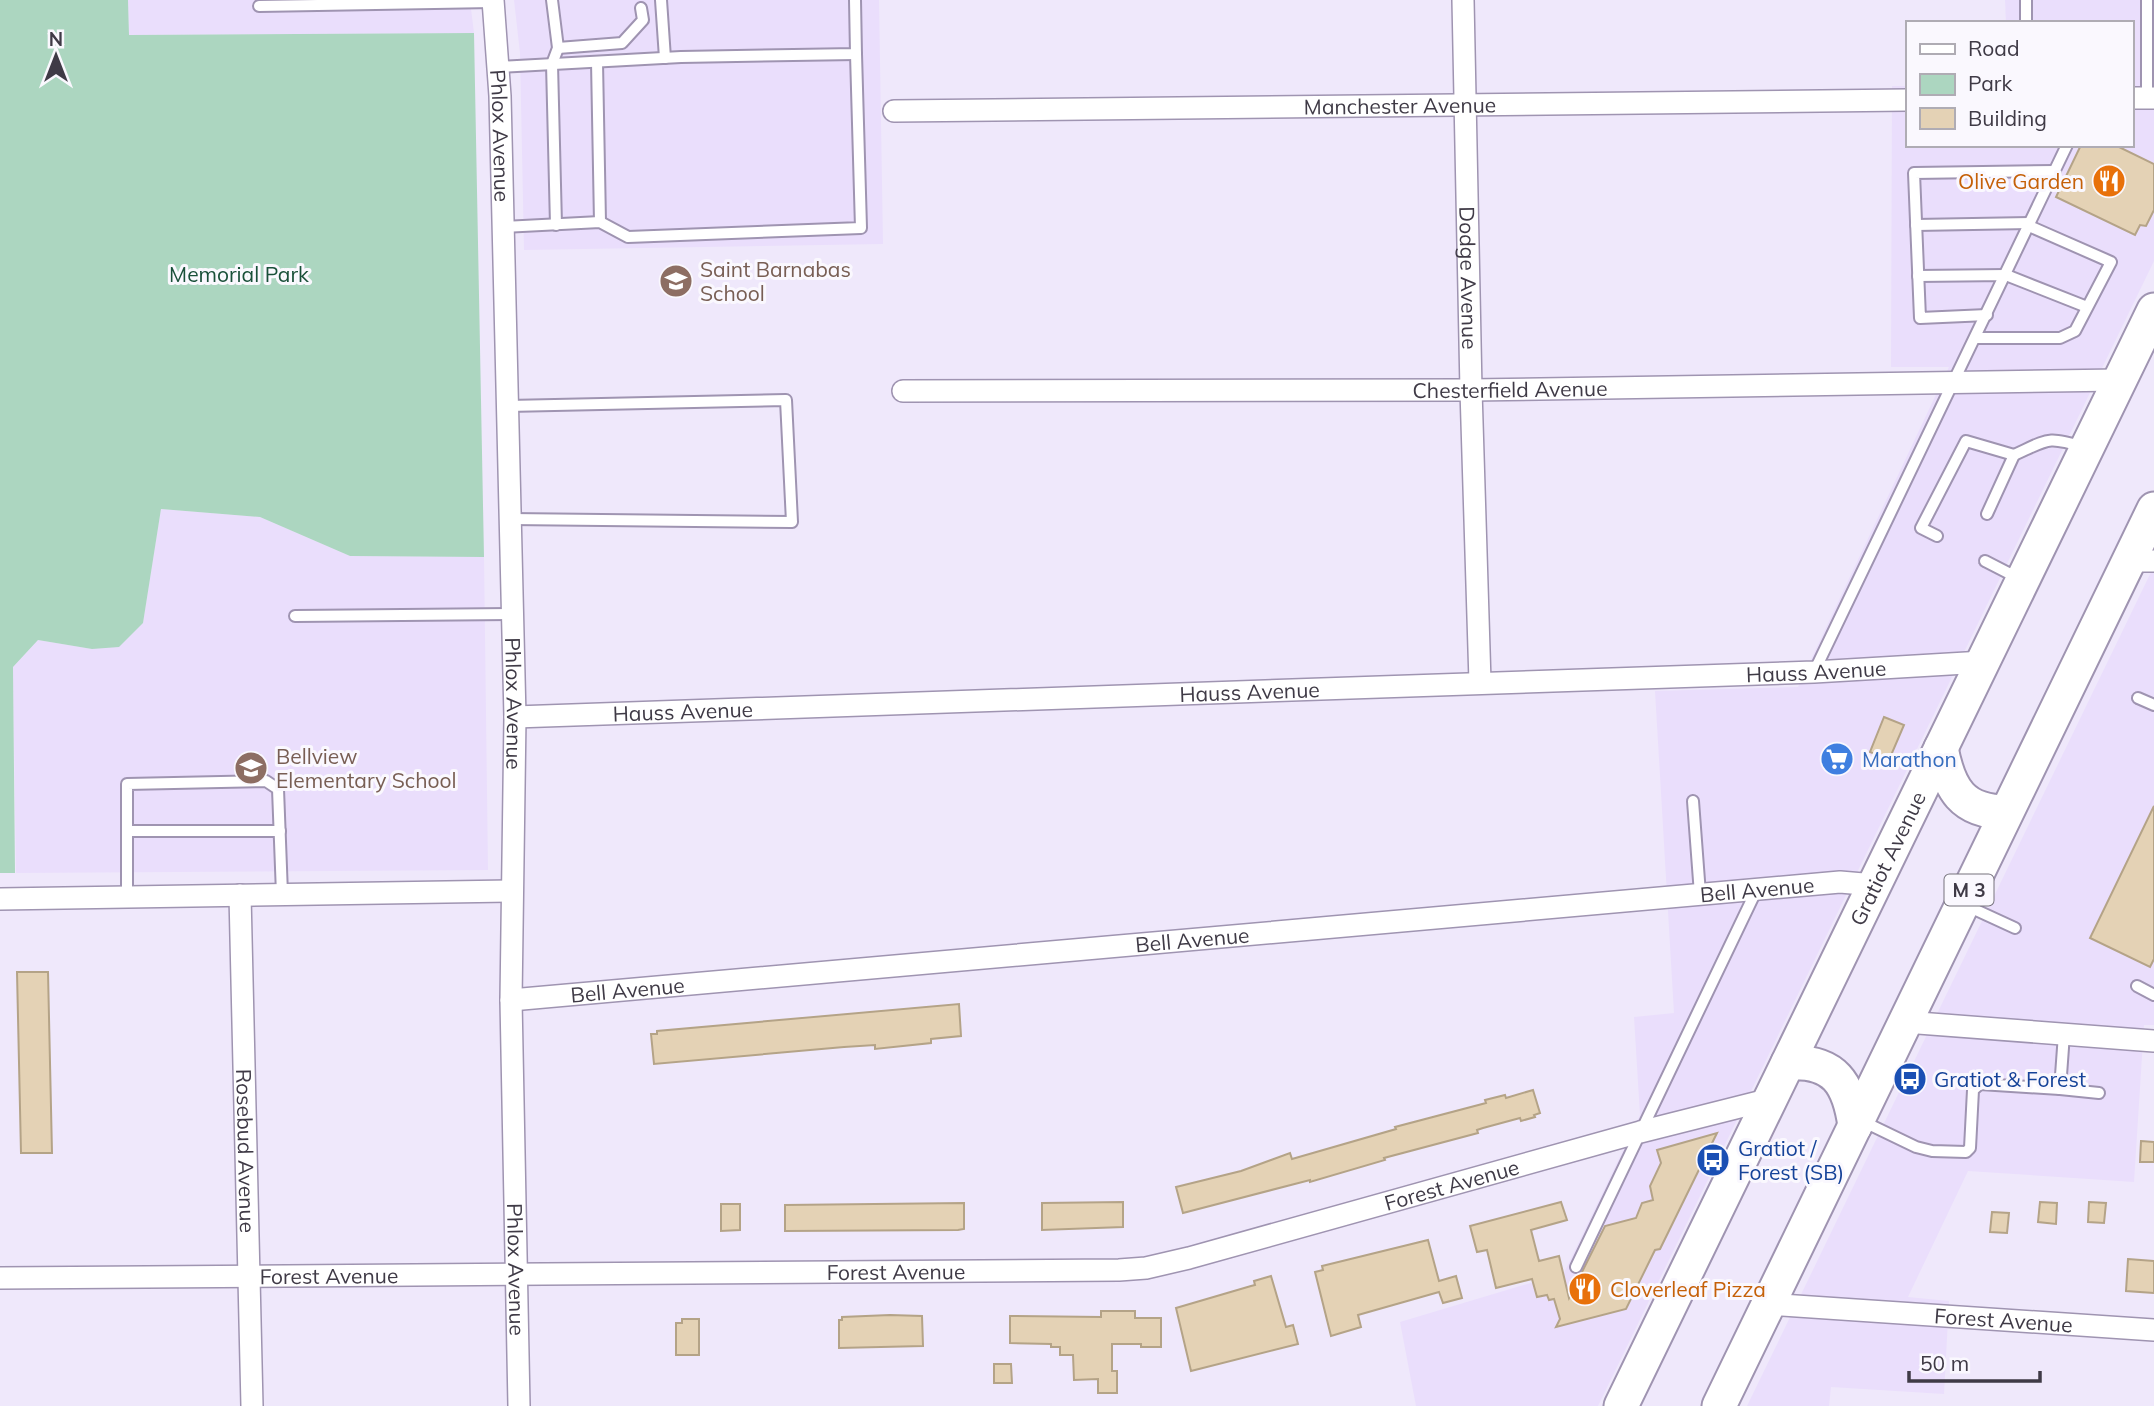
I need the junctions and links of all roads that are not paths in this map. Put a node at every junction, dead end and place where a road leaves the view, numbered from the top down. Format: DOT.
graph roads {
  1 [pos="552,0"];
  2 [pos="661,0"];
  3 [pos="855,0"];
  4 [pos="1463,0"];
  5 [pos="2026,0"];
  6 [pos="2147,0"];
  7 [pos="493,1"];
  8 [pos="259,6"];
  9 [pos="641,8"];
  10 [pos="2026,21"];
  11 [pos="558,48"];
  12 [pos="856,54"];
  13 [pos="665,58"];
  14 [pos="597,62"];
  15 [pos="552,64"];
  16 [pos="498,66"];
  17 [pos="2144,98"];
  18 [pos="1906,100"];
  19 [pos="1465,104"];
  20 [pos="894,111"];
  21 [pos="2066,147"];
  22 [pos="2055,171"];
  23 [pos="600,222"];
  24 [pos="2030,224"];
  25 [pos="556,225"];
  26 [pos="1916,225"];
  27 [pos="503,227"];
  28 [pos="2006,275"];
  29 [pos="1918,276"];
  30 [pos="2087,307"];
  31 [pos="1987,315"];
  32 [pos="2150,327"];
  33 [pos="1976,338"];
  34 [pos="2119,380"];
  35 [pos="1954,384"];
  36 [pos="1471,390"];
  37 [pos="903,391"];
  38 [pos="508,406"];
  39 [pos="2087,448"];
  40 [pos="2014,454"];
  41 [pos="2154,509"];
  42 [pos="1987,514"];
  43 [pos="510,519"];
  44 [pos="1937,536"];
  45 [pos="1985,561"];
  46 [pos="2142,561"];
  47 [pos="2022,580"];
  48 [pos="513,614"];
  49 [pos="295,616"];
  50 [pos="1983,662"];
  51 [pos="1814,672"];
  52 [pos="1480,682"];
  53 [pos="2138,698"];
  54 [pos="2154,705"];
  55 [pos="515,717"];
  56 [pos="1941,748"];
  57 [pos="1693,801"];
  58 [pos="2006,813"];
  59 [pos="127,831"];
  60 [pos="280,831"];
  61 [pos="1875,885"];
  62 [pos="1757,889"];
  63 [pos="512,891"];
  64 [pos="282,894"];
  65 [pos="1700,894"];
  66 [pos="240,895"];
  67 [pos="127,896"];
  68 [pos="0,899"];
  69 [pos="1962,903"];
  70 [pos="2015,928"];
  71 [pos="2137,986"];
  72 [pos="2154,995"];
  73 [pos="511,1000"];
  74 [pos="1905,1022"];
  75 [pos="2064,1034"];
  76 [pos="2154,1038"];
  77 [pos="1788,1063"];
  78 [pos="2060,1089"];
  79 [pos="2099,1093"];
  80 [pos="1771,1099"];
  81 [pos="1856,1123"];
  82 [pos="1640,1132"];
  83 [pos="1576,1267"];
  84 [pos="517,1273"];
  85 [pos="249,1275"];
  86 [pos="0,1278"];
  87 [pos="1768,1304"];
  88 [pos="2154,1330"];
  89 [pos="252,1406"];
  90 [pos="519,1406"];
  91 [pos="1621,1406"];
  92 [pos="1718,1406"];
  1 -- 11 [label="lane"];
  2 -- 13 [label="lane"];
  3 -- 12 [label="lane"];
  4 -- 19 [label="street, Dodge Avenue"];
  5 -- 10 [label="lane"];
  6 -- 17 [label="lane"];
  7 -- 8 [label="lane"];
  7 -- 16 [label="street, Phlox Avenue"];
  9 -- 11 [label="lane"];
  11 -- 15 [label="lane"];
  12 -- 13 [label="lane"];
  12 -- 23 [label="lane"];
  13 -- 14 [label="lane"];
  14 -- 15 [label="lane"];
  14 -- 23 [label="lane"];
  15 -- 16 [label="lane"];
  15 -- 25 [label="lane"];
  16 -- 27 [label="street, Phlox Avenue"];
  18 -- 19 [label="street, Manchester Avenue"];
  19 -- 20 [label="street, Manchester Avenue"];
  19 -- 36 [label="street, Dodge Avenue"];
  21 -- 22 [label="lane"];
  22 -- 24 [label="lane"];
  22 -- 26 [label="lane"];
  23 -- 25 [label="lane"];
  24 -- 26 [label="lane"];
  24 -- 28 [label="lane"];
  24 -- 30 [label="lane"];
  25 -- 27 [label="lane"];
  26 -- 29 [label="lane"];
  27 -- 38 [label="street, Phlox Avenue"];
  28 -- 29 [label="lane"];
  28 -- 30 [label="lane"];
  28 -- 31 [label="lane"];
  29 -- 31 [label="lane"];
  30 -- 33 [label="lane"];
  31 -- 33 [label="lane"];
  32 -- 34 [label="main road, Gratiot Avenue"];
  33 -- 35 [label="lane"];
  34 -- 35 [label="street, Chesterfield Avenue"];
  34 -- 39 [label="main road, Gratiot Avenue"];
  35 -- 36 [label="street, Chesterfield Avenue"];
  35 -- 51 [label="lane"];
  36 -- 37 [label="street, Chesterfield Avenue"];
  36 -- 52 [label="street, Dodge Avenue"];
  38 -- 43 [label="street, Phlox Avenue"];
  38 -- 43 [label="lane"];
  39 -- 40 [label="lane"];
  39 -- 47 [label="main road, Gratiot Avenue"];
  40 -- 42 [label="lane"];
  40 -- 44 [label="lane"];
  41 -- 46 [label="main road, M 3"];
  43 -- 48 [label="street, Phlox Avenue"];
  45 -- 47 [label="lane"];
  46 -- 58 [label="main road, M 3"];
  47 -- 50 [label="main road, Gratiot Avenue"];
  48 -- 49 [label="lane"];
  48 -- 55 [label="street, Phlox Avenue"];
  50 -- 51 [label="street, Hauss Avenue"];
  50 -- 56 [label="main road, Gratiot Avenue"];
  51 -- 52 [label="street, Hauss Avenue"];
  52 -- 55 [label="street, Hauss Avenue"];
  53 -- 54 [label="lane"];
  55 -- 63 [label="street, Phlox Avenue"];
  56 -- 58 [label="main road"];
  56 -- 61 [label="main road, Gratiot Avenue"];
  57 -- 65 [label="lane"];
  58 -- 69 [label="main road, M 3"];
  59 -- 60 [label="lane"];
  59 -- 60 [label="lane"];
  59 -- 67 [label="lane"];
  60 -- 64 [label="lane"];
  61 -- 62 [label="street, Bell Avenue"];
  61 -- 77 [label="main road, Gratiot Avenue"];
  62 -- 65 [label="street, Bell Avenue"];
  62 -- 82 [label="lane"];
  63 -- 64 [label="street"];
  63 -- 73 [label="street, Phlox Avenue"];
  64 -- 66 [label="street"];
  65 -- 73 [label="street, Bell Avenue"];
  66 -- 67 [label="street"];
  66 -- 85 [label="street, Rosebud Avenue"];
  67 -- 68 [label="street"];
  69 -- 70 [label="lane"];
  69 -- 74 [label="main road, M 3"];
  71 -- 72 [label="lane"];
  73 -- 84 [label="street, Phlox Avenue"];
  74 -- 75 [label="street"];
  74 -- 81 [label="main road, M 3"];
  75 -- 76 [label="street"];
  75 -- 78 [label="lane"];
  77 -- 80 [label="main road, Gratiot Avenue"];
  77 -- 81 [label="main road"];
  78 -- 79 [label="lane"];
  78 -- 81 [label="lane"];
  80 -- 82 [label="street, Forest Avenue"];
  80 -- 91 [label="main road, Gratiot Avenue"];
  81 -- 87 [label="main road, M 3"];
  82 -- 83 [label="lane"];
  82 -- 84 [label="street, Forest Avenue"];
  84 -- 85 [label="street, Forest Avenue"];
  84 -- 90 [label="street, Phlox Avenue"];
  85 -- 86 [label="street, Forest Avenue"];
  85 -- 89 [label="street, Rosebud Avenue"];
  87 -- 88 [label="street, Forest Avenue"];
  87 -- 92 [label="main road, M 3"];
}
